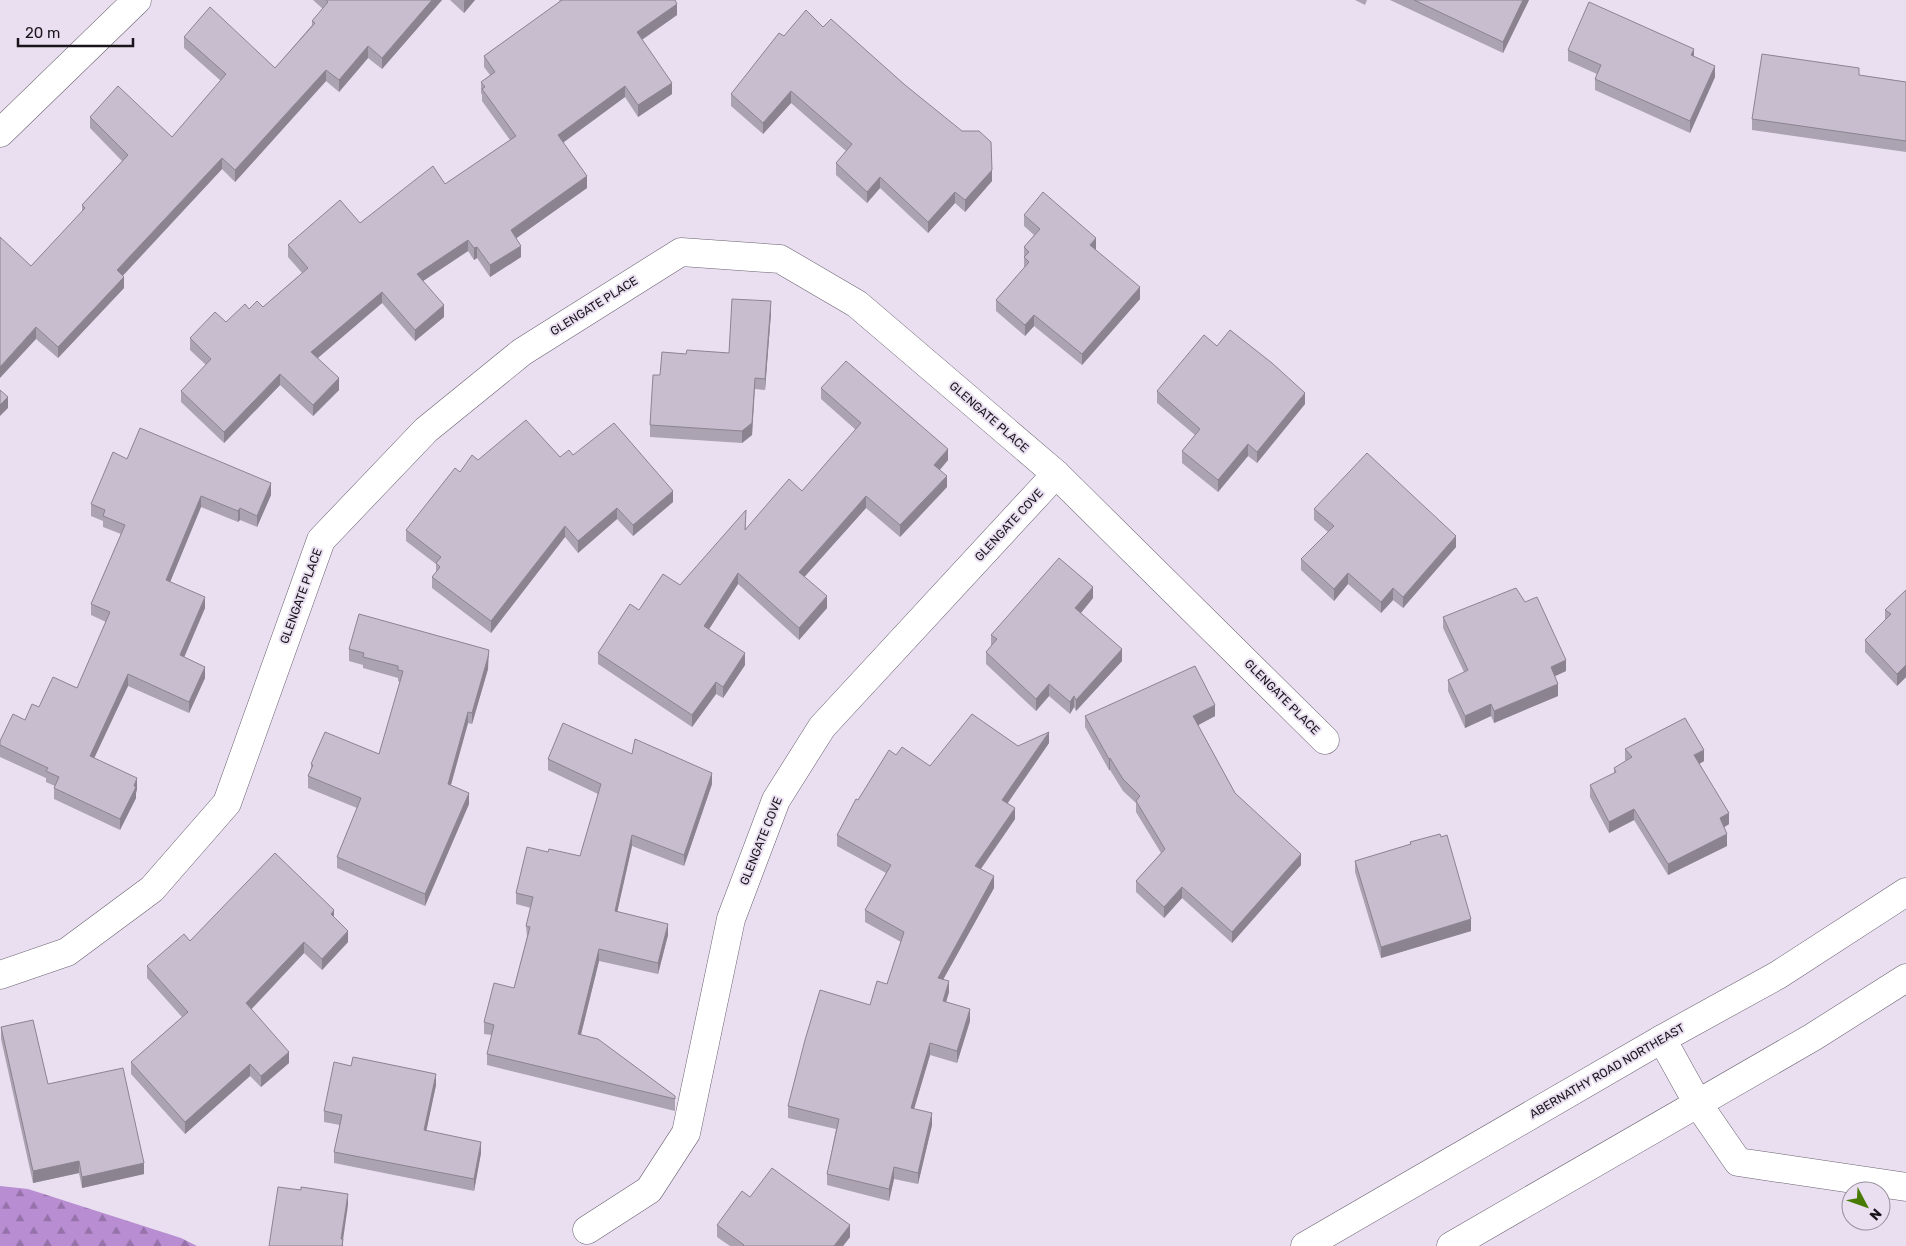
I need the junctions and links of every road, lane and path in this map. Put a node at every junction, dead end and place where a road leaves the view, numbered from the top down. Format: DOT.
graph roads {
  1 [pos="137,0"];
  2 [pos="0,133"];
  3 [pos="1056,474"];
  4 [pos="1325,740"];
  5 [pos="1906,892"];
  6 [pos="0,975"];
  7 [pos="1906,978"];
  8 [pos="1662,1039"];
  9 [pos="1698,1104"];
  10 [pos="1906,1187"];
  11 [pos="587,1230"];
  12 [pos="1305,1246"];
  13 [pos="1451,1246"];
  1 -- 2 [label="street"];
  3 -- 4 [label="street, GLENGATE PLACE"];
  3 -- 6 [label="street, GLENGATE PLACE"];
  3 -- 11 [label="street, GLENGATE COVE"];
  5 -- 8 [label="street, ABERNATHY ROAD NORTHEAST"];
  7 -- 9 [label="street"];
  8 -- 9 [label="street"];
  8 -- 12 [label="street, ABERNATHY ROAD NORTHEAST"];
  9 -- 10 [label="street"];
  9 -- 13 [label="street"];
}
